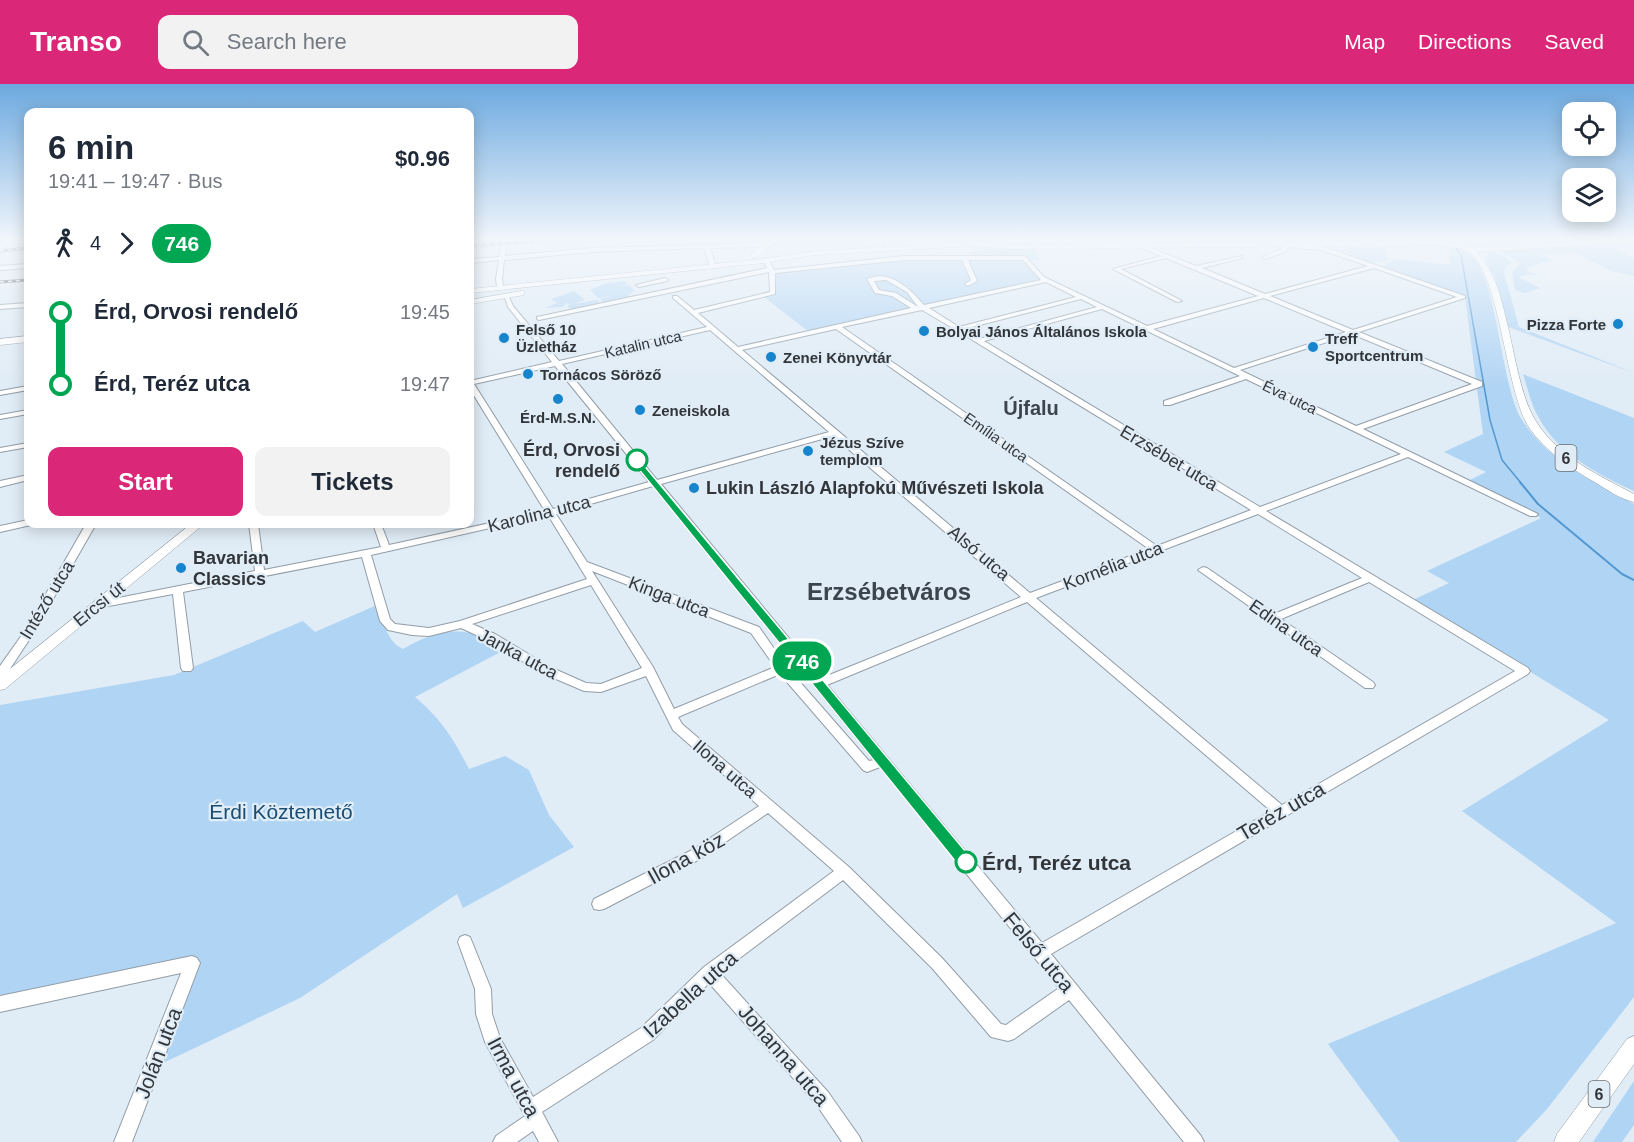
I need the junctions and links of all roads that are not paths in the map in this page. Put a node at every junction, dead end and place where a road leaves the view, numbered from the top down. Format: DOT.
graph roads {
  1 [pos="503,289"];
  2 [pos="542,289"];
  3 [pos="677,289"];
  4 [pos="774,289"];
  5 [pos="876,289"];
  6 [pos="906,289"];
  7 [pos="1004,289"];
  8 [pos="1067,289"];
  9 [pos="1156,289"];
  10 [pos="1247,289"];
  11 [pos="1288,289"];
  12 [pos="1443,289"];
  13 [pos="1494,289"];
  14 [pos="506,296"];
  15 [pos="1263,296"];
  16 [pos="675,297"];
  17 [pos="1083,297"];
  18 [pos="490,299"];
  19 [pos="474,301"];
  20 [pos="1179,301"];
  21 [pos="24,305"];
  22 [pos="510,306"];
  23 [pos="0,307"];
  24 [pos="1104,307"];
  25 [pos="919,308"];
  26 [pos="693,312"];
  27 [pos="539,318"];
  28 [pos="836,326"];
  29 [pos="712,328"];
  30 [pos="1148,328"];
  31 [pos="958,329"];
  32 [pos="1352,332"];
  33 [pos="24,339"];
  34 [pos="978,341"];
  35 [pos="0,342"];
  36 [pos="736,349"];
  37 [pos="558,364"];
  38 [pos="1234,370"];
  39 [pos="1247,376"];
  40 [pos="474,383"];
  41 [pos="24,388"];
  42 [pos="474,390"];
  43 [pos="0,393"];
  44 [pos="1167,403"];
  45 [pos="24,413"];
  46 [pos="0,417"];
  47 [pos="1356,429"];
  48 [pos="834,432"];
  49 [pos="24,445"];
  50 [pos="0,450"];
  51 [pos="1409,454"];
  52 [pos="24,479"];
  53 [pos="0,484"];
  54 [pos="656,484"];
  55 [pos="1631,497"];
  56 [pos="1256,511"];
  57 [pos="551,513"];
  58 [pos="1533,514"];
  59 [pos="24,523"];
  60 [pos="89,528"];
  61 [pos="193,528"];
  62 [pos="254,528"];
  63 [pos="378,528"];
  64 [pos="0,529"];
  65 [pos="386,549"];
  66 [pos="1156,549"];
  67 [pos="366,553"];
  68 [pos="582,564"];
  69 [pos="1203,570"];
  70 [pos="260,573"];
  71 [pos="1368,579"];
  72 [pos="592,581"];
  73 [pos="178,590"];
  74 [pos="1030,597"];
  75 [pos="98,605"];
  76 [pos="1273,618"];
  77 [pos="462,624"];
  78 [pos="187,668"];
  79 [pos="782,669"];
  80 [pos="649,670"];
  81 [pos="1524,670"];
  82 [pos="0,674"];
  83 [pos="820,683"];
  84 [pos="0,685"];
  85 [pos="1369,685"];
  86 [pos="670,715"];
  87 [pos="884,761"];
  88 [pos="769,806"];
  89 [pos="1281,812"];
  90 [pos="844,871"];
  91 [pos="599,904"];
  92 [pos="465,942"];
  93 [pos="1039,952"];
  94 [pos="709,972"];
  95 [pos="1071,989"];
  96 [pos="0,1004"];
  97 [pos="1634,1046"];
  98 [pos="533,1113"];
  99 [pos="123,1142"];
  100 [pos="501,1142"];
  101 [pos="549,1142"];
  102 [pos="853,1142"];
  103 [pos="1195,1142"];
  104 [pos="1565,1142"];
  1 -- 14 [label="main road"];
  2 -- 14 [label="main road"];
  3 -- 27 [label="street, Éva utca"];
  4 -- 26 [label="street"];
  5 -- 25 [label="street, Erzsébet utca"];
  6 -- 25 [label="street, Erzsébet utca"];
  7 -- 25 [label="street"];
  8 -- 17 [label="street, Éva utca"];
  9 -- 20 [label="street"];
  10 -- 15 [label="street"];
  11 -- 15 [label="street"];
  12 -- 32 [label="street"];
  13 -- 55 [label="main road, 6"];
  14 -- 18 [label="main road"];
  14 -- 22 [label="street, Felső utca"];
  15 -- 30 [label="street"];
  15 -- 32 [label="street"];
  16 -- 26 [label="street, Alsó utca"];
  17 -- 24 [label="street, Éva utca"];
  17 -- 31 [label="street"];
  18 -- 19 [label="main road"];
  18 -- 22 [label="street"];
  21 -- 23 [label="street"];
  22 -- 37 [label="street, Felső utca"];
  24 -- 30 [label="street, Éva utca"];
  24 -- 34 [label="street"];
  25 -- 28 [label="street"];
  25 -- 31 [label="street, Erzsébet utca"];
  26 -- 29 [label="street, Alsó utca"];
  28 -- 36 [label="street"];
  28 -- 66 [label="street, Emília utca"];
  29 -- 36 [label="street, Alsó utca"];
  29 -- 37 [label="street, Katalin utca"];
  30 -- 38 [label="street, Éva utca"];
  31 -- 34 [label="street, Erzsébet utca"];
  32 -- 38 [label="street"];
  32 -- 47 [label="street"];
  33 -- 35 [label="main road"];
  34 -- 56 [label="street, Erzsébet utca"];
  36 -- 48 [label="street, Alsó utca"];
  37 -- 40 [label="street, Katalin utca"];
  37 -- 54 [label="street, Felső utca"];
  38 -- 39 [label="street, Éva utca"];
  39 -- 44 [label="street"];
  39 -- 47 [label="street, Éva utca"];
  41 -- 43 [label="street"];
  42 -- 57 [label="street, Ilona utca"];
  45 -- 46 [label="street"];
  47 -- 51 [label="street, Éva utca"];
  48 -- 54 [label="street, Karolina utca"];
  48 -- 74 [label="street, Alsó utca"];
  49 -- 50 [label="street"];
  51 -- 56 [label="street, Kornélia utca"];
  51 -- 58 [label="street, Éva utca"];
  52 -- 53 [label="street"];
  54 -- 57 [label="street, Karolina utca"];
  54 -- 83 [label="street, Felső utca"];
  56 -- 66 [label="street, Kornélia utca"];
  56 -- 71 [label="street, Erzsébet utca"];
  57 -- 65 [label="street, Karolina utca"];
  57 -- 68 [label="street, Ilona utca"];
  59 -- 64 [label="street"];
  60 -- 82 [label="street, Intéző utca"];
  61 -- 75 [label="main road, Ercsi út"];
  62 -- 70 [label="street"];
  63 -- 65 [label="street"];
  65 -- 67 [label="street, Karolina utca"];
  66 -- 74 [label="street, Kornélia utca"];
  67 -- 70 [label="street, Karolina utca"];
  67 -- 77 [label="street, Janka utca"];
  68 -- 72 [label="street, Ilona utca"];
  68 -- 79 [label="street, Kinga utca"];
  69 -- 76 [label="street, Edina utca"];
  70 -- 73 [label="street, Karolina utca"];
  71 -- 76 [label="street"];
  71 -- 81 [label="street, Erzsébet utca"];
  72 -- 77 [label="street"];
  72 -- 80 [label="street, Ilona utca"];
  73 -- 75 [label="street, Karolina utca"];
  73 -- 78 [label="street"];
  74 -- 83 [label="street, Kornélia utca"];
  74 -- 89 [label="street, Alsó utca"];
  75 -- 84 [label="main road, Ercsi út"];
  76 -- 85 [label="street, Edina utca"];
  77 -- 80 [label="street, Janka utca"];
  79 -- 86 [label="street"];
  79 -- 87 [label="street"];
  80 -- 86 [label="street, Ilona utca"];
  81 -- 89 [label="street, Teréz utca"];
  83 -- 87 [label="street, Felső utca"];
  86 -- 88 [label="street, Ilona utca"];
  87 -- 93 [label="street, Felső utca"];
  88 -- 90 [label="street, Ilona utca"];
  88 -- 91 [label="street, Ilona köz"];
  89 -- 93 [label="street, Teréz utca"];
  90 -- 94 [label="street, Izabella utca"];
  90 -- 95 [label="street, Ilona utca"];
  92 -- 98 [label="street, Irma utca"];
  93 -- 95 [label="street, Felső utca"];
  94 -- 98 [label="street, Izabella utca"];
  94 -- 102 [label="street, Johanna utca"];
  95 -- 103 [label="street, Felső utca"];
  96 -- 99 [label="street, Jolán utca"];
  97 -- 104 [label="main road, 6"];
  98 -- 100 [label="street, Izabella utca"];
  98 -- 101 [label="street, Irma utca"];
}
